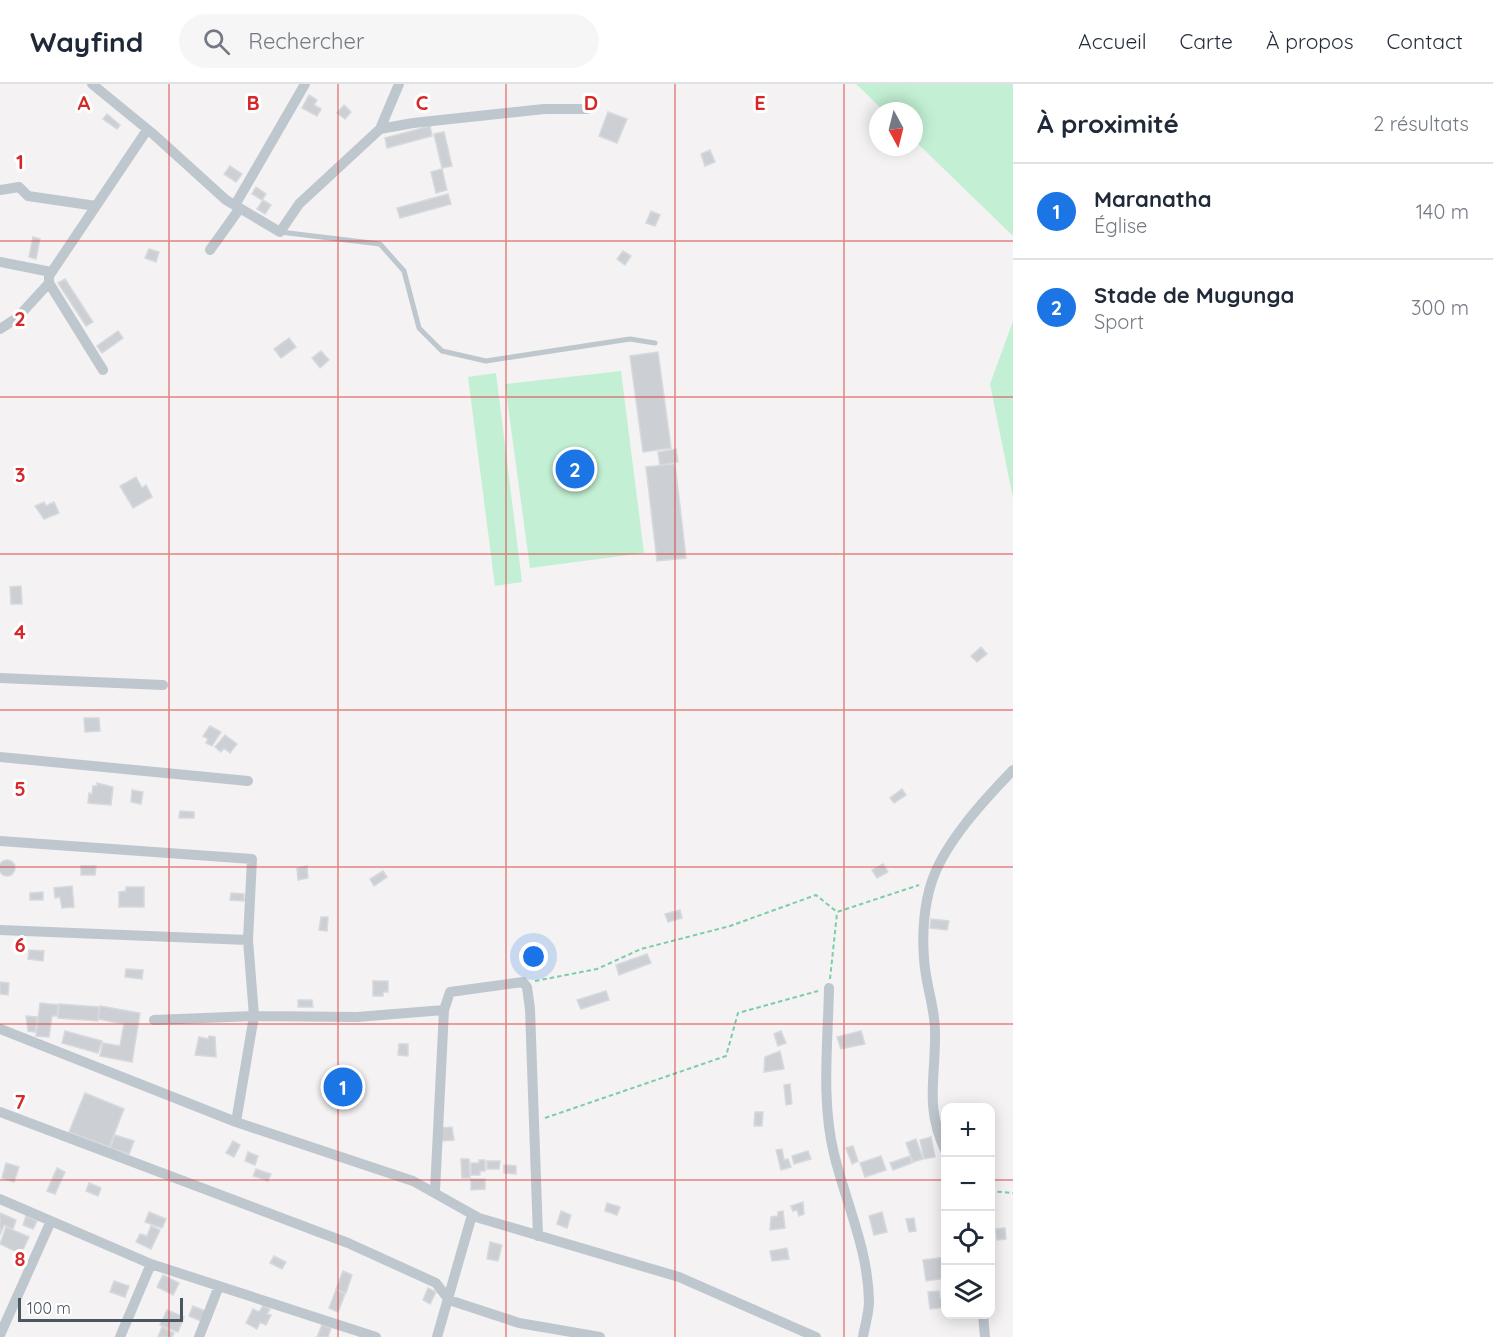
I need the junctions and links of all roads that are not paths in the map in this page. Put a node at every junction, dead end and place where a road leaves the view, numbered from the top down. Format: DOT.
graph roads {
  1 [pos="92,84"];
  2 [pos="305,84"];
  3 [pos="399,84"];
  4 [pos="587,109"];
  5 [pos="380,129"];
  6 [pos="147,130"];
  7 [pos="0,190"];
  8 [pos="96,206"];
  9 [pos="237,207"];
  10 [pos="280,232"];
  11 [pos="210,249"];
  12 [pos="0,262"];
  13 [pos="50,277"];
  14 [pos="0,329"];
  15 [pos="655,344"];
  16 [pos="103,370"];
  17 [pos="0,678"];
  18 [pos="163,685"];
  19 [pos="0,757"];
  20 [pos="1013,770"];
  21 [pos="248,781"];
  22 [pos="0,841"];
  23 [pos="0,930"];
  24 [pos="248,940"];
  25 [pos="829,988"];
  26 [pos="444,1010"];
  27 [pos="254,1016"];
  28 [pos="154,1020"];
  29 [pos="0,1029"];
  30 [pos="0,1112"];
  31 [pos="236,1122"];
  32 [pos="941,1143"];
  33 [pos="435,1191"];
  34 [pos="0,1199"];
  35 [pos="472,1215"];
  36 [pos="51,1221"];
  37 [pos="537,1236"];
  38 [pos="151,1264"];
  39 [pos="219,1286"];
  40 [pos="449,1300"];
  41 [pos="983,1319"];
  42 [pos="0,1335"];
  43 [pos="120,1337"];
  44 [pos="199,1337"];
  45 [pos="376,1337"];
  46 [pos="437,1337"];
  47 [pos="600,1337"];
  48 [pos="816,1337"];
  49 [pos="863,1337"];
  50 [pos="985,1337"];
  1 -- 6 [label="street"];
  2 -- 9 [label="street"];
  3 -- 5 [label="street"];
  4 -- 5 [label="street"];
  5 -- 10 [label="street"];
  6 -- 8 [label="street"];
  6 -- 9 [label="street"];
  7 -- 8 [label="street"];
  8 -- 13 [label="street"];
  9 -- 10 [label="street"];
  9 -- 11 [label="street"];
  10 -- 15 [label="lane"];
  12 -- 13 [label="street"];
  13 -- 14 [label="street"];
  13 -- 16 [label="street"];
  17 -- 18 [label="street"];
  19 -- 21 [label="street"];
  20 -- 32 [label="street"];
  22 -- 24 [label="street"];
  23 -- 24 [label="street"];
  24 -- 27 [label="street"];
  25 -- 49 [label="street"];
  26 -- 27 [label="street"];
  26 -- 33 [label="street"];
  26 -- 37 [label="street"];
  27 -- 28 [label="street"];
  27 -- 31 [label="street"];
  29 -- 31 [label="street"];
  30 -- 40 [label="street"];
  31 -- 33 [label="street"];
  33 -- 35 [label="street"];
  34 -- 36 [label="street"];
  35 -- 37 [label="street"];
  35 -- 40 [label="street"];
  36 -- 38 [label="street"];
  36 -- 42 [label="street"];
  37 -- 48 [label="street"];
  38 -- 39 [label="street"];
  38 -- 43 [label="street"];
  39 -- 44 [label="street"];
  39 -- 45 [label="street"];
  40 -- 46 [label="street"];
  40 -- 47 [label="street"];
  41 -- 50 [label="street"];
}
